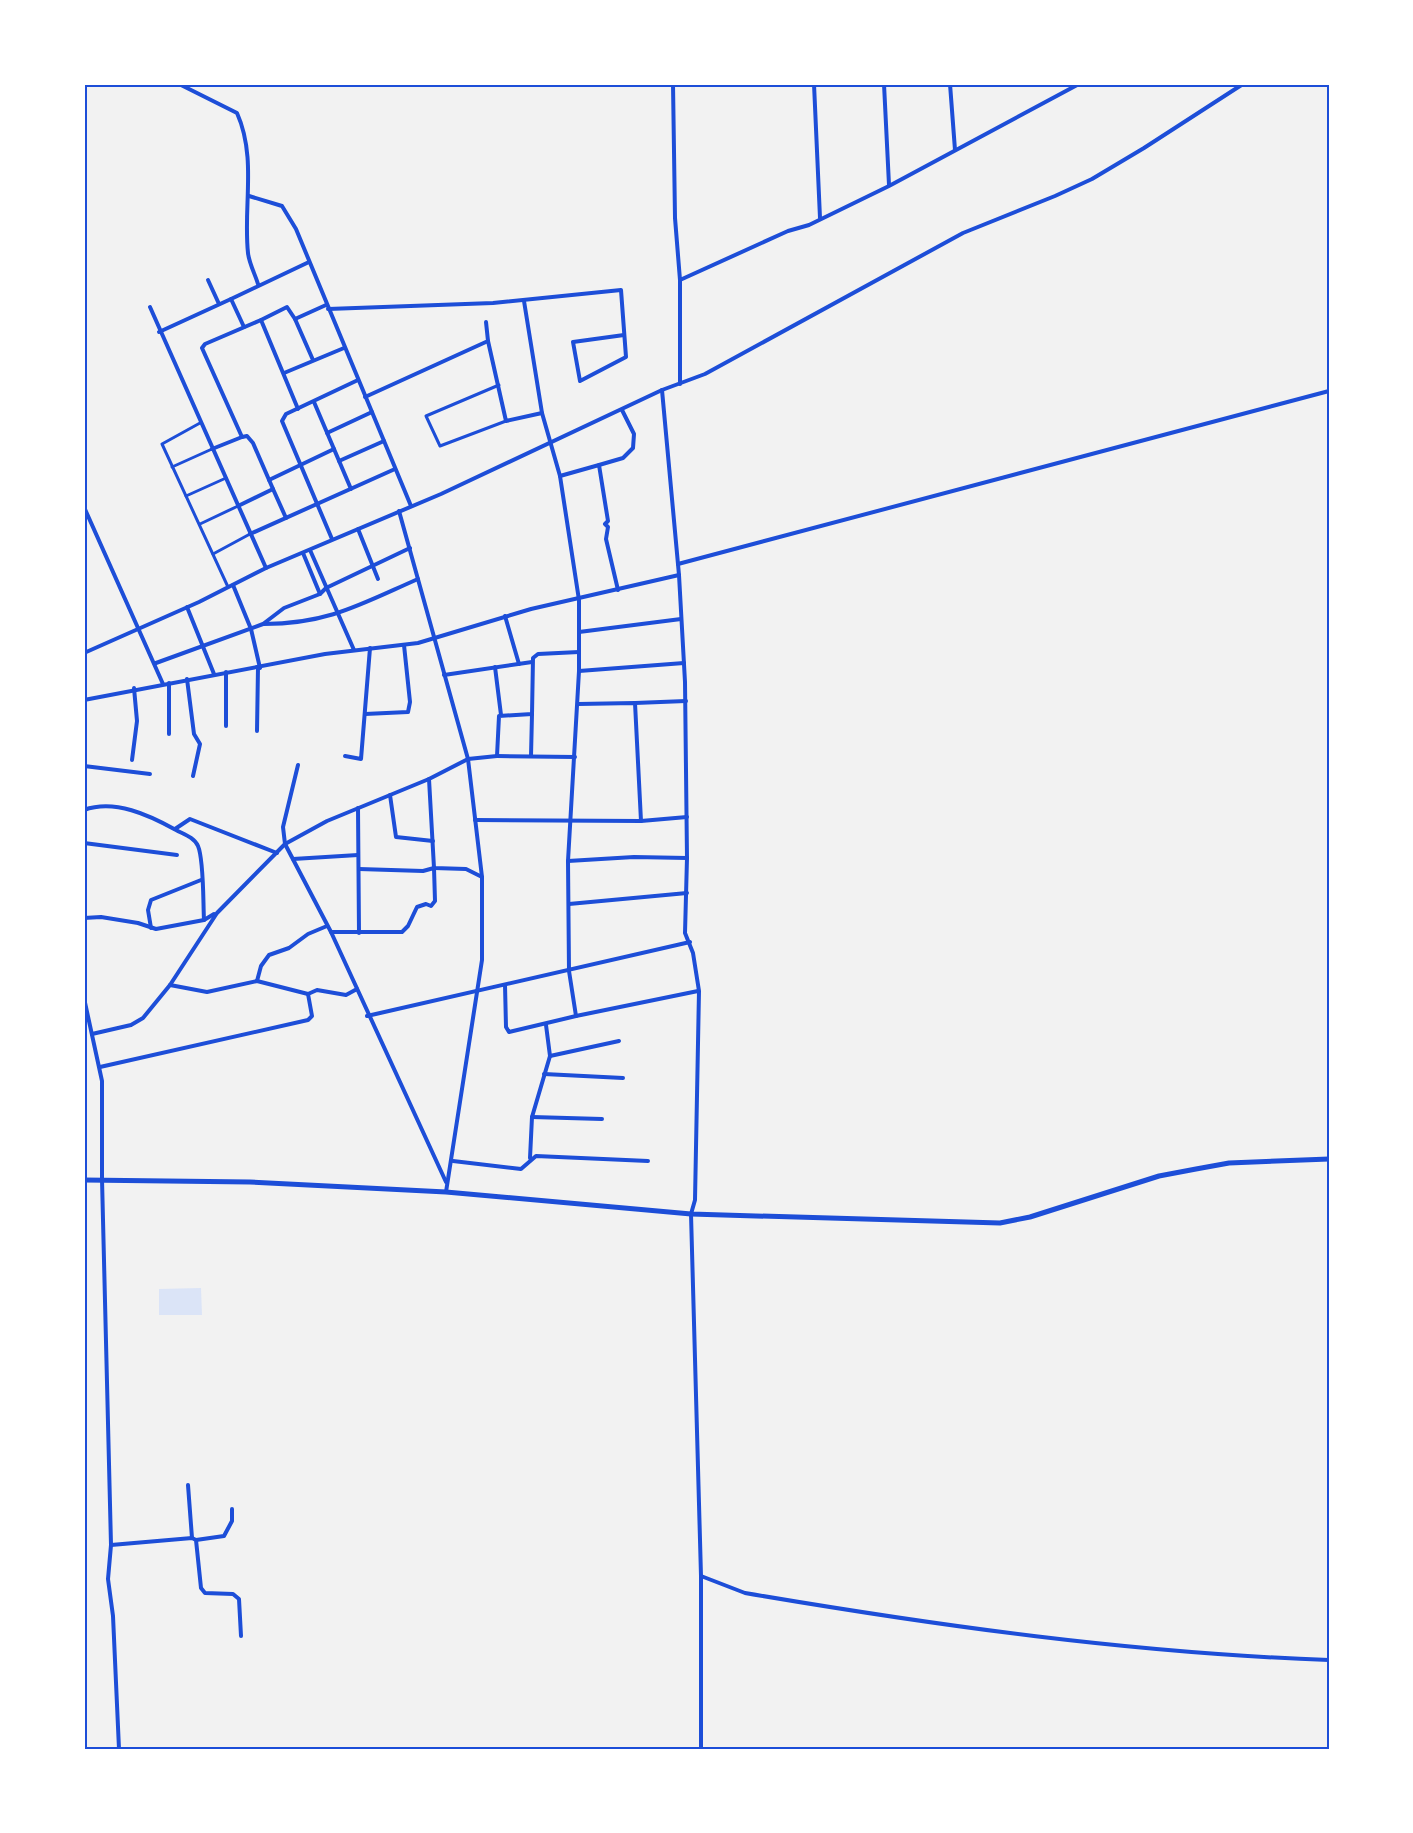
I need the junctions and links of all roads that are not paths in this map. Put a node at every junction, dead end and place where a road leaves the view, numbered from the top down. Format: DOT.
graph roads {
  1 [pos="179,84"];
  2 [pos="673,84"];
  3 [pos="814,84"];
  4 [pos="884,84"];
  5 [pos="950,84"];
  6 [pos="1079,84"];
  7 [pos="1243,84"];
  8 [pos="955,150"];
  9 [pos="889,186"];
  10 [pos="249,196"];
  11 [pos="820,219"];
  12 [pos="309,262"];
  13 [pos="208,280"];
  14 [pos="680,280"];
  15 [pos="258,284"];
  16 [pos="231,299"];
  17 [pos="524,301"];
  18 [pos="219,304"];
  19 [pos="150,307"];
  20 [pos="327,307"];
  21 [pos="295,319"];
  22 [pos="261,320"];
  23 [pos="486,322"];
  24 [pos="244,327"];
  25 [pos="159,332"];
  26 [pos="624,335"];
  27 [pos="488,341"];
  28 [pos="344,348"];
  29 [pos="313,360"];
  30 [pos="284,373"];
  31 [pos="358,380"];
  32 [pos="680,384"];
  33 [pos="499,385"];
  34 [pos="662,390"];
  35 [pos="1329,391"];
  36 [pos="365,397"];
  37 [pos="314,402"];
  38 [pos="298,409"];
  39 [pos="622,410"];
  40 [pos="372,412"];
  41 [pos="542,413"];
  42 [pos="506,421"];
  43 [pos="200,423"];
  44 [pos="327,433"];
  45 [pos="242,437"];
  46 [pos="384,441"];
  47 [pos="553,443"];
  48 [pos="212,449"];
  49 [pos="334,449"];
  50 [pos="339,461"];
  51 [pos="300,465"];
  52 [pos="599,465"];
  53 [pos="172,467"];
  54 [pos="395,469"];
  55 [pos="560,476"];
  56 [pos="226,478"];
  57 [pos="269,480"];
  58 [pos="273,489"];
  59 [pos="351,489"];
  60 [pos="186,496"];
  61 [pos="317,505"];
  62 [pos="238,506"];
  63 [pos="411,506"];
  64 [pos="84,507"];
  65 [pos="399,511"];
  66 [pos="286,519"];
  67 [pos="200,524"];
  68 [pos="357,529"];
  69 [pos="250,534"];
  70 [pos="332,539"];
  71 [pos="411,548"];
  72 [pos="310,550"];
  73 [pos="303,553"];
  74 [pos="213,554"];
  75 [pos="678,564"];
  76 [pos="375,567"];
  77 [pos="266,568"];
  78 [pos="679,575"];
  79 [pos="378,579"];
  80 [pos="418,579"];
  81 [pos="230,586"];
  82 [pos="326,588"];
  83 [pos="618,590"];
  84 [pos="320,594"];
  85 [pos="579,600"];
  86 [pos="187,607"];
  87 [pos="337,615"];
  88 [pos="505,616"];
  89 [pos="681,619"];
  90 [pos="263,624"];
  91 [pos="139,628"];
  92 [pos="251,629"];
  93 [pos="579,632"];
  94 [pos="434,636"];
  95 [pos="204,645"];
  96 [pos="404,645"];
  97 [pos="369,648"];
  98 [pos="354,650"];
  99 [pos="579,652"];
  100 [pos="84,653"];
  101 [pos="532,662"];
  102 [pos="156,663"];
  103 [pos="684,663"];
  104 [pos="519,664"];
  105 [pos="495,667"];
  106 [pos="259,668"];
  107 [pos="579,671"];
  108 [pos="226,672"];
  109 [pos="214,674"];
  110 [pos="444,675"];
  111 [pos="187,679"];
  112 [pos="169,683"];
  113 [pos="163,684"];
  114 [pos="134,688"];
  115 [pos="84,700"];
  116 [pos="686,700"];
  117 [pos="635,703"];
  118 [pos="578,704"];
  119 [pos="366,714"];
  120 [pos="532,714"];
  121 [pos="501,715"];
  122 [pos="226,726"];
  123 [pos="257,731"];
  124 [pos="169,734"];
  125 [pos="345,756"];
  126 [pos="497,756"];
  127 [pos="531,756"];
  128 [pos="575,758"];
  129 [pos="468,759"];
  130 [pos="132,760"];
  131 [pos="298,765"];
  132 [pos="84,766"];
  133 [pos="150,774"];
  134 [pos="193,776"];
  135 [pos="429,779"];
  136 [pos="390,795"];
  137 [pos="358,808"];
  138 [pos="84,810"];
  139 [pos="687,817"];
  140 [pos="475,820"];
  141 [pos="572,821"];
  142 [pos="641,821"];
  143 [pos="175,829"];
  144 [pos="433,841"];
  145 [pos="84,843"];
  146 [pos="285,844"];
  147 [pos="277,852"];
  148 [pos="177,855"];
  149 [pos="358,855"];
  150 [pos="687,858"];
  151 [pos="293,859"];
  152 [pos="568,861"];
  153 [pos="434,868"];
  154 [pos="359,869"];
  155 [pos="482,877"];
  156 [pos="201,880"];
  157 [pos="687,892"];
  158 [pos="569,904"];
  159 [pos="217,913"];
  160 [pos="84,918"];
  161 [pos="204,920"];
  162 [pos="328,926"];
  163 [pos="151,928"];
  164 [pos="331,932"];
  165 [pos="359,933"];
  166 [pos="690,942"];
  167 [pos="569,971"];
  168 [pos="257,981"];
  169 [pos="170,985"];
  170 [pos="506,985"];
  171 [pos="357,989"];
  172 [pos="699,991"];
  173 [pos="477,992"];
  174 [pos="308,994"];
  175 [pos="84,998"];
  176 [pos="367,1016"];
  177 [pos="576,1016"];
  178 [pos="546,1024"];
  179 [pos="92,1034"];
  180 [pos="619,1041"];
  181 [pos="549,1056"];
  182 [pos="100,1067"];
  183 [pos="544,1074"];
  184 [pos="622,1078"];
  185 [pos="532,1117"];
  186 [pos="602,1119"];
  187 [pos="530,1159"];
  188 [pos="1329,1159"];
  189 [pos="453,1161"];
  190 [pos="648,1161"];
  191 [pos="84,1179"];
  192 [pos="102,1179"];
  193 [pos="446,1183"];
  194 [pos="447,1192"];
  195 [pos="692,1214"];
  196 [pos="188,1485"];
  197 [pos="232,1509"];
  198 [pos="194,1539"];
  199 [pos="111,1545"];
  200 [pos="701,1576"];
  201 [pos="241,1636"];
  202 [pos="1329,1660"];
  203 [pos="119,1749"];
  204 [pos="701,1749"];
  1 -- 10 [label="street"];
  2 -- 14 [label="street"];
  3 -- 11 [label="street"];
  4 -- 9 [label="street"];
  5 -- 8 [label="street"];
  6 -- 8 [label="street"];
  7 -- 32 [label="street"];
  8 -- 9 [label="street"];
  9 -- 11 [label="street"];
  10 -- 12 [label="street"];
  10 -- 15 [label="street"];
  11 -- 14 [label="street"];
  12 -- 15 [label="street"];
  12 -- 20 [label="street"];
  13 -- 18 [label="street"];
  14 -- 32 [label="street"];
  15 -- 16 [label="street"];
  16 -- 18 [label="street"];
  16 -- 24 [label="street"];
  17 -- 20 [label="street"];
  17 -- 26 [label="street"];
  17 -- 41 [label="street"];
  18 -- 25 [label="street"];
  19 -- 25 [label="street"];
  20 -- 21 [label="street"];
  20 -- 28 [label="street"];
  21 -- 22 [label="street"];
  21 -- 29 [label="street"];
  22 -- 24 [label="street"];
  22 -- 30 [label="street"];
  23 -- 27 [label="street"];
  24 -- 45 [label="street"];
  25 -- 43 [label="street"];
  26 -- 26 [label="street"];
  27 -- 33 [label="street"];
  27 -- 36 [label="street"];
  28 -- 29 [label="street"];
  28 -- 31 [label="street"];
  29 -- 30 [label="street"];
  30 -- 38 [label="street"];
  31 -- 36 [label="street"];
  31 -- 37 [label="street"];
  32 -- 34 [label="street"];
  33 -- 42 [label="street"];
  33 -- 42 [label="street"];
  34 -- 39 [label="street"];
  34 -- 75 [label="street"];
  35 -- 75 [label="street"];
  36 -- 40 [label="street"];
  37 -- 38 [label="street"];
  37 -- 44 [label="street"];
  38 -- 51 [label="street"];
  39 -- 47 [label="street"];
  39 -- 52 [label="street"];
  40 -- 44 [label="street"];
  40 -- 46 [label="street"];
  41 -- 42 [label="street"];
  41 -- 47 [label="street"];
  43 -- 48 [label="street"];
  43 -- 53 [label="street"];
  44 -- 49 [label="street"];
  45 -- 48 [label="street"];
  45 -- 57 [label="street"];
  46 -- 50 [label="street"];
  46 -- 54 [label="street"];
  47 -- 55 [label="street"];
  47 -- 63 [label="street"];
  48 -- 53 [label="street"];
  48 -- 56 [label="street"];
  49 -- 50 [label="street"];
  49 -- 51 [label="street"];
  50 -- 59 [label="street"];
  51 -- 57 [label="street"];
  51 -- 61 [label="street"];
  52 -- 55 [label="street"];
  52 -- 83 [label="street"];
  53 -- 60 [label="street"];
  54 -- 59 [label="street"];
  54 -- 63 [label="street"];
  55 -- 85 [label="street"];
  56 -- 60 [label="street"];
  56 -- 62 [label="street"];
  57 -- 58 [label="street"];
  58 -- 62 [label="street"];
  58 -- 66 [label="street"];
  59 -- 61 [label="street"];
  60 -- 67 [label="street"];
  61 -- 66 [label="street"];
  61 -- 70 [label="street"];
  62 -- 67 [label="street"];
  62 -- 69 [label="street"];
  63 -- 65 [label="street"];
  64 -- 91 [label="street"];
  65 -- 68 [label="street"];
  65 -- 71 [label="street"];
  66 -- 69 [label="street"];
  67 -- 74 [label="street"];
  68 -- 70 [label="street"];
  68 -- 76 [label="street"];
  69 -- 74 [label="street"];
  69 -- 77 [label="street"];
  70 -- 72 [label="street"];
  71 -- 76 [label="street"];
  71 -- 80 [label="street"];
  72 -- 73 [label="street"];
  72 -- 82 [label="street"];
  73 -- 77 [label="street"];
  73 -- 84 [label="street"];
  74 -- 81 [label="street"];
  75 -- 78 [label="street"];
  76 -- 79 [label="street"];
  76 -- 82 [label="street"];
  77 -- 81 [label="street"];
  78 -- 83 [label="street"];
  78 -- 89 [label="street"];
  80 -- 87 [label="street"];
  80 -- 94 [label="street"];
  81 -- 86 [label="street"];
  81 -- 92 [label="street"];
  82 -- 84 [label="street"];
  82 -- 87 [label="street"];
  83 -- 85 [label="street"];
  84 -- 90 [label="street"];
  85 -- 88 [label="street"];
  85 -- 93 [label="street"];
  86 -- 91 [label="street"];
  86 -- 95 [label="street"];
  87 -- 90 [label="street"];
  87 -- 98 [label="street"];
  88 -- 94 [label="street"];
  88 -- 104 [label="street"];
  89 -- 93 [label="street"];
  89 -- 103 [label="street"];
  90 -- 92 [label="street"];
  91 -- 100 [label="street"];
  91 -- 102 [label="street"];
  92 -- 95 [label="street"];
  92 -- 106 [label="street"];
  93 -- 99 [label="street"];
  94 -- 96 [label="street"];
  94 -- 110 [label="street"];
  95 -- 102 [label="street"];
  95 -- 109 [label="street"];
  96 -- 97 [label="street"];
  96 -- 119 [label="street"];
  97 -- 98 [label="street"];
  97 -- 119 [label="street"];
  98 -- 106 [label="street"];
  99 -- 101 [label="street"];
  99 -- 107 [label="street"];
  101 -- 104 [label="street"];
  101 -- 120 [label="street"];
  102 -- 113 [label="street"];
  103 -- 107 [label="street"];
  103 -- 116 [label="street"];
  104 -- 105 [label="street"];
  105 -- 110 [label="street"];
  105 -- 121 [label="street"];
  106 -- 108 [label="street"];
  106 -- 123 [label="street"];
  107 -- 118 [label="street"];
  108 -- 109 [label="street"];
  108 -- 122 [label="street"];
  109 -- 111 [label="street"];
  110 -- 129 [label="street"];
  111 -- 112 [label="street"];
  111 -- 134 [label="street"];
  112 -- 113 [label="street"];
  112 -- 124 [label="street"];
  113 -- 114 [label="street"];
  114 -- 115 [label="street"];
  114 -- 130 [label="street"];
  116 -- 117 [label="street"];
  116 -- 139 [label="street"];
  117 -- 118 [label="street"];
  117 -- 142 [label="street"];
  118 -- 128 [label="street"];
  119 -- 125 [label="street"];
  120 -- 121 [label="street"];
  120 -- 127 [label="street"];
  121 -- 126 [label="street"];
  126 -- 127 [label="street"];
  126 -- 129 [label="street"];
  127 -- 128 [label="street"];
  128 -- 141 [label="street"];
  129 -- 135 [label="street"];
  129 -- 140 [label="street"];
  131 -- 146 [label="street"];
  132 -- 133 [label="street"];
  135 -- 136 [label="street"];
  135 -- 144 [label="street"];
  136 -- 137 [label="street"];
  136 -- 144 [label="street"];
  137 -- 146 [label="street"];
  137 -- 149 [label="street"];
  138 -- 143 [label="street"];
  139 -- 142 [label="street"];
  139 -- 150 [label="street"];
  140 -- 141 [label="street"];
  140 -- 155 [label="street"];
  141 -- 142 [label="street"];
  141 -- 152 [label="street"];
  143 -- 147 [label="street"];
  143 -- 156 [label="street"];
  144 -- 153 [label="street"];
  145 -- 148 [label="street"];
  146 -- 147 [label="street"];
  146 -- 151 [label="street"];
  147 -- 159 [label="street"];
  149 -- 151 [label="street"];
  149 -- 154 [label="street"];
  150 -- 152 [label="street"];
  150 -- 157 [label="street"];
  151 -- 162 [label="street"];
  152 -- 158 [label="street"];
  153 -- 154 [label="street"];
  153 -- 155 [label="street"];
  153 -- 165 [label="street"];
  154 -- 165 [label="street"];
  155 -- 173 [label="street"];
  156 -- 161 [label="street"];
  156 -- 163 [label="street"];
  157 -- 158 [label="street"];
  157 -- 166 [label="street"];
  158 -- 167 [label="street"];
  159 -- 161 [label="street"];
  159 -- 169 [label="street"];
  160 -- 163 [label="street"];
  161 -- 163 [label="street"];
  162 -- 164 [label="street"];
  162 -- 168 [label="street"];
  164 -- 165 [label="street"];
  164 -- 171 [label="street"];
  166 -- 167 [label="street"];
  166 -- 172 [label="street"];
  167 -- 170 [label="street"];
  167 -- 177 [label="street"];
  168 -- 169 [label="street"];
  168 -- 174 [label="street"];
  169 -- 179 [label="street"];
  170 -- 173 [label="street"];
  170 -- 178 [label="street"];
  171 -- 174 [label="street"];
  171 -- 176 [label="street"];
  172 -- 177 [label="street"];
  172 -- 195 [label="street"];
  173 -- 176 [label="street"];
  173 -- 189 [label="street"];
  174 -- 182 [label="street"];
  175 -- 179 [label="street"];
  176 -- 193 [label="street"];
  177 -- 178 [label="street"];
  178 -- 181 [label="street"];
  179 -- 182 [label="street"];
  180 -- 181 [label="street"];
  181 -- 183 [label="street"];
  182 -- 192 [label="street"];
  183 -- 184 [label="street"];
  183 -- 185 [label="street"];
  185 -- 186 [label="street"];
  185 -- 187 [label="street"];
  187 -- 189 [label="street"];
  187 -- 190 [label="street"];
  188 -- 195 [label="street"];
  189 -- 193 [label="street"];
  191 -- 192 [label="street"];
  192 -- 194 [label="street"];
  192 -- 199 [label="street"];
  193 -- 194 [label="street"];
  194 -- 195 [label="street"];
  195 -- 200 [label="street"];
  196 -- 198 [label="street"];
  197 -- 198 [label="street"];
  198 -- 199 [label="street"];
  198 -- 201 [label="street"];
  199 -- 203 [label="street"];
  200 -- 202 [label="street"];
  200 -- 204 [label="street"];
}
